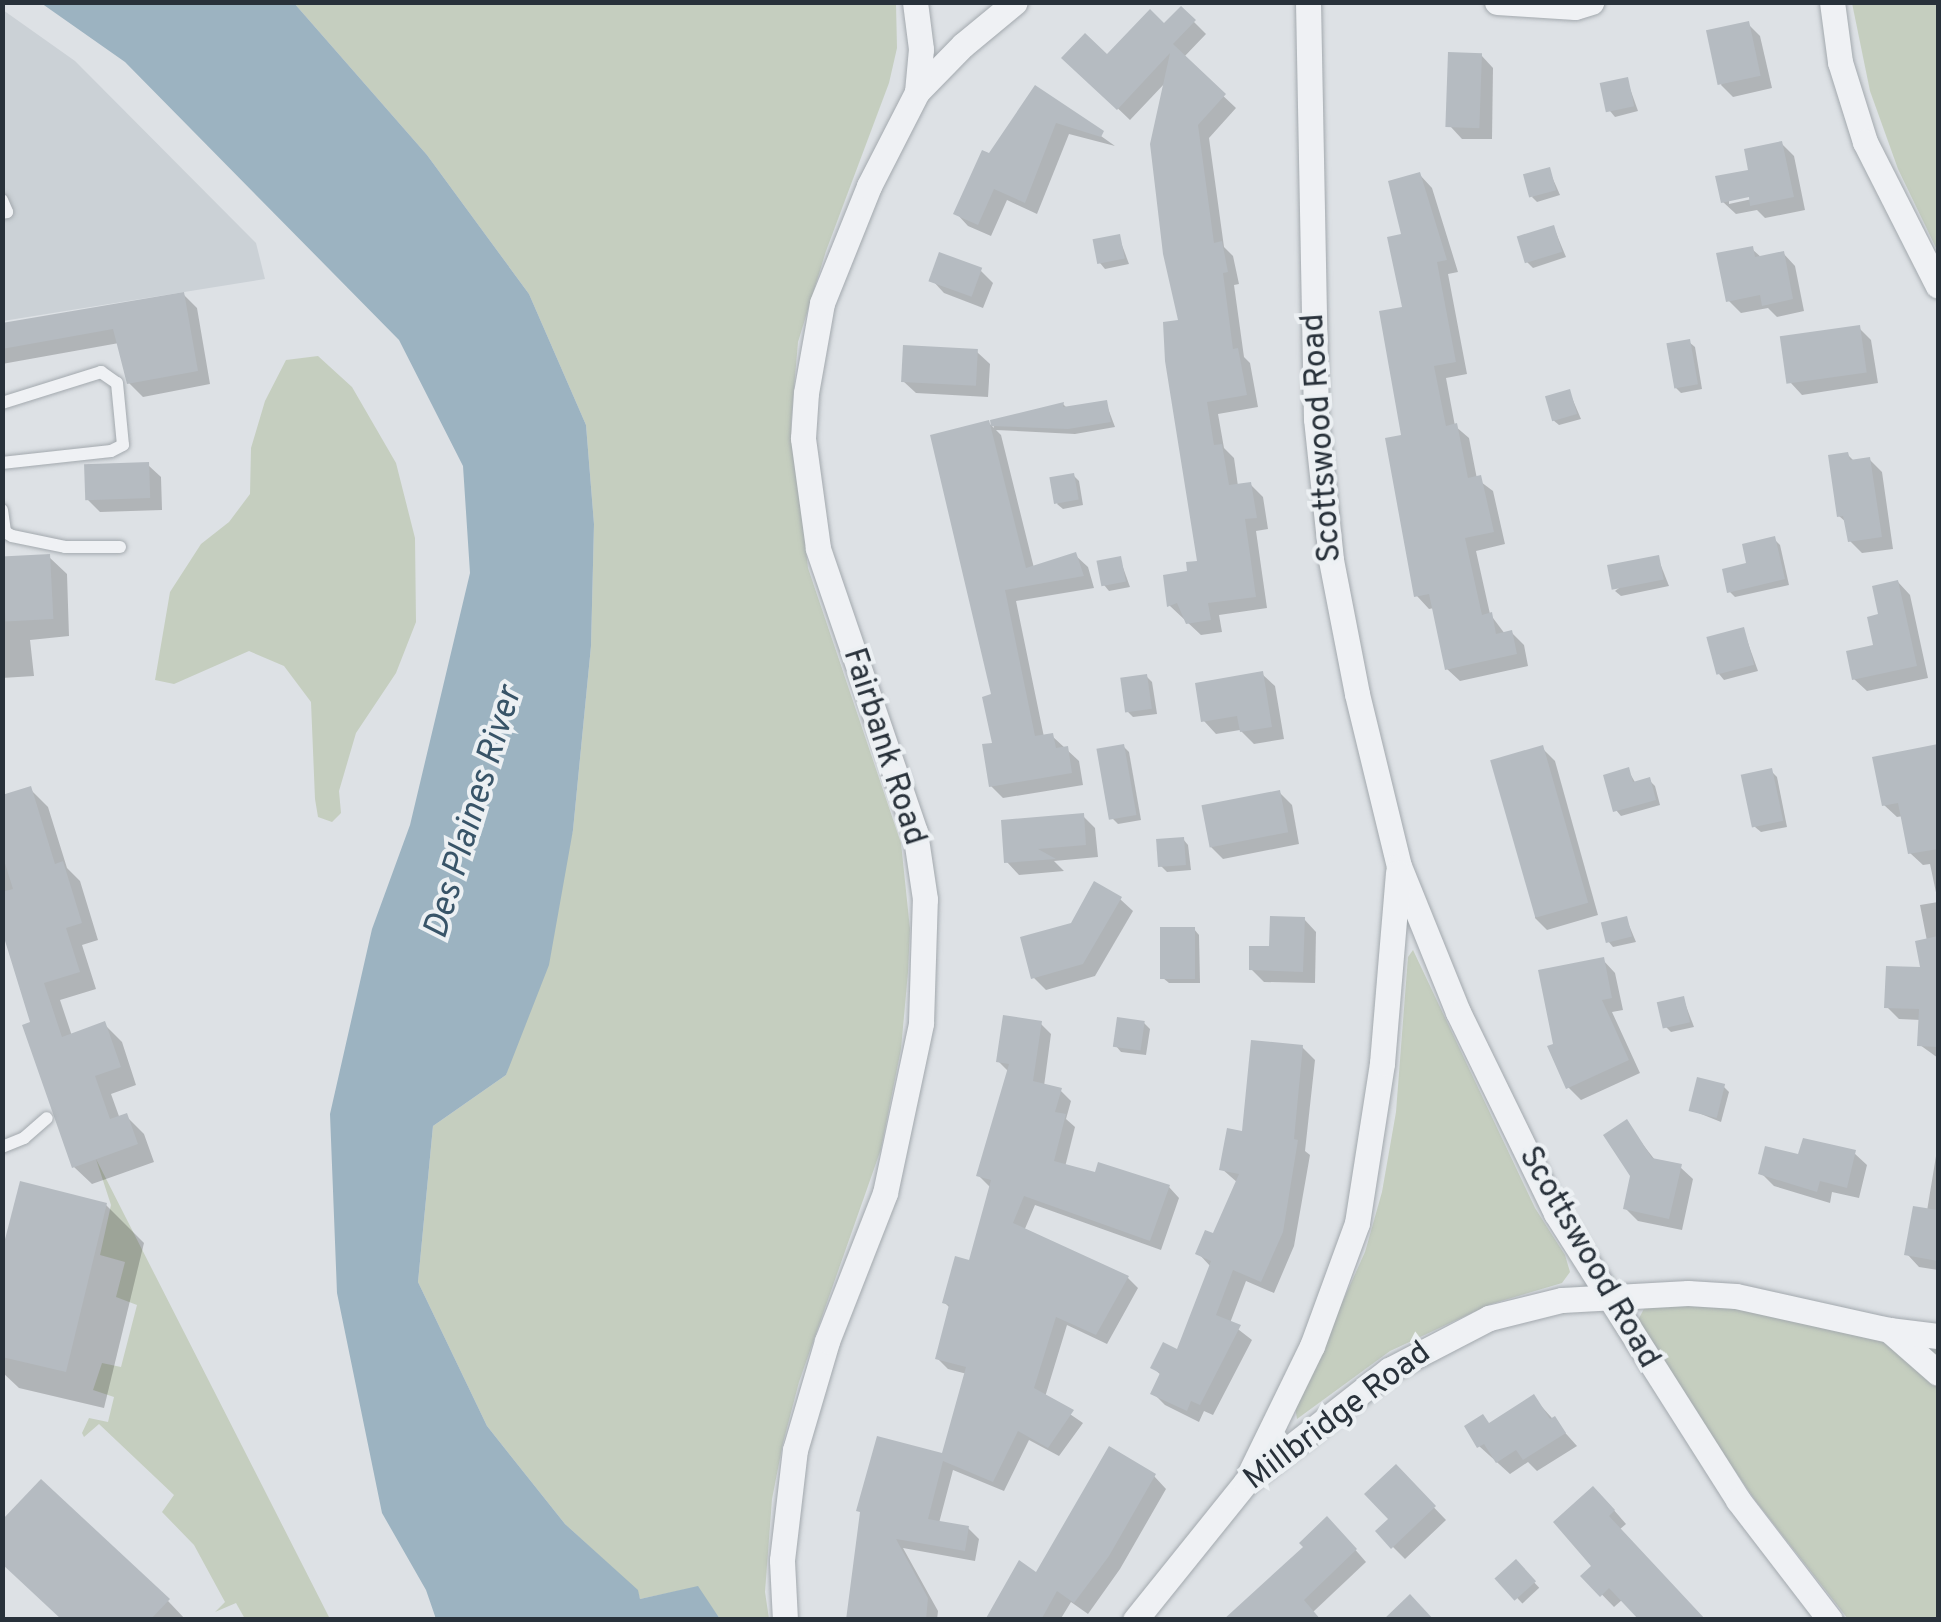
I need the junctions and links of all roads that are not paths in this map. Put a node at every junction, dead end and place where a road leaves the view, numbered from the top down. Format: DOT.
graph roads {
  1 [pos="915,2"];
  2 [pos="1015,2"];
  3 [pos="1308,2"];
  4 [pos="1498,2"];
  5 [pos="1591,2"];
  6 [pos="1832,2"];
  7 [pos="917,92"];
  8 [pos="2,200"];
  9 [pos="2,213"];
  10 [pos="1938,286"];
  11 [pos="2,403"];
  12 [pos="2,464"];
  13 [pos="2,510"];
  14 [pos="120,547"];
  15 [pos="1399,866"];
  16 [pos="47,1118"];
  17 [pos="2,1146"];
  18 [pos="1604,1296"];
  19 [pos="1889,1330"];
  20 [pos="1938,1336"];
  21 [pos="1938,1373"];
  22 [pos="1246,1482"];
  23 [pos="785,1620"];
  24 [pos="1135,1620"];
  25 [pos="1830,1620"];
  1 -- 7 [label="street, Fairbank Road"];
  2 -- 7 [label="street"];
  3 -- 15 [label="street, Scottswood Road"];
  4 -- 5 [label="street"];
  6 -- 10 [label="street"];
  7 -- 23 [label="street, Fairbank Road"];
  8 -- 9 [label="lane"];
  11 -- 12 [label="lane"];
  13 -- 14 [label="lane"];
  15 -- 18 [label="street, Scottswood Road"];
  15 -- 22 [label="street, Scottswood Road"];
  16 -- 17 [label="lane"];
  18 -- 19 [label="street, Millbridge Road"];
  18 -- 22 [label="street, Millbridge Road"];
  18 -- 25 [label="street, Scottswood Road"];
  19 -- 20 [label="street, Millbridge Road"];
  19 -- 21 [label="street, Millbridge Road"];
  22 -- 24 [label="street, Millbridge Road"];
}
